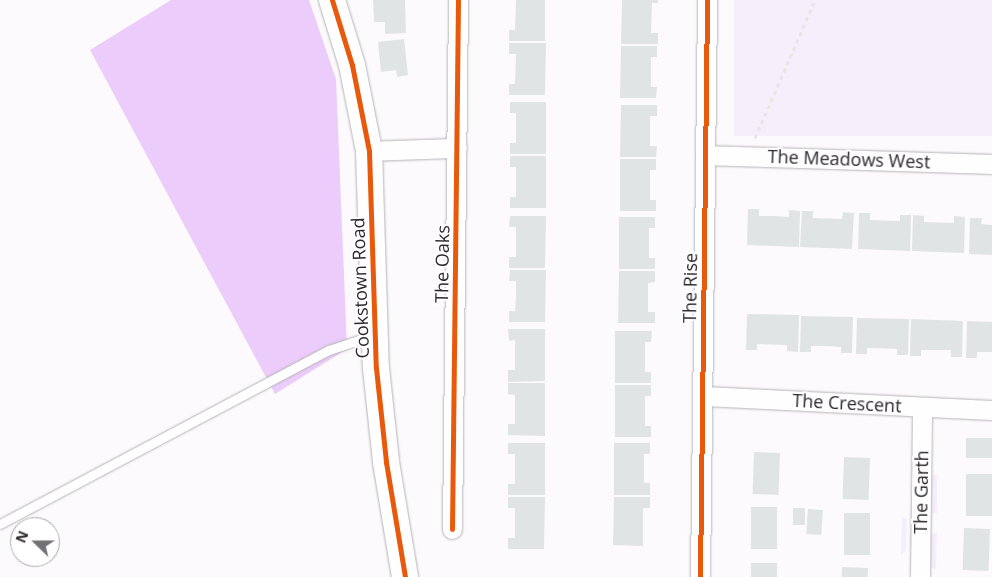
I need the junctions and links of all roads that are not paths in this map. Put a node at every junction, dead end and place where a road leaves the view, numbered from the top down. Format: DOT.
graph roads {
  1 [pos="332,0"];
  2 [pos="458,0"];
  3 [pos="707,0"];
  4 [pos="457,148"];
  5 [pos="369,151"];
  6 [pos="705,155"];
  7 [pos="992,164"];
  8 [pos="375,334"];
  9 [pos="702,396"];
  10 [pos="922,407"];
  11 [pos="992,410"];
  12 [pos="0,524"];
  13 [pos="452,529"];
  14 [pos="405,577"];
  15 [pos="700,577"];
  16 [pos="920,577"];
  1 -- 5 [label="street, Cookstown Road"];
  2 -- 4 [label="street, The Oaks"];
  3 -- 6 [label="street, The Rise"];
  4 -- 5 [label="street"];
  4 -- 13 [label="street, The Oaks"];
  5 -- 8 [label="street, Cookstown Road"];
  6 -- 7 [label="street, The Meadows West"];
  6 -- 9 [label="street, The Rise"];
  8 -- 12 [label="lane"];
  8 -- 14 [label="street, Cookstown Road"];
  9 -- 10 [label="street, The Crescent"];
  9 -- 15 [label="street, The Rise"];
  10 -- 11 [label="street, The Crescent"];
  10 -- 16 [label="street, The Garth"];
}
